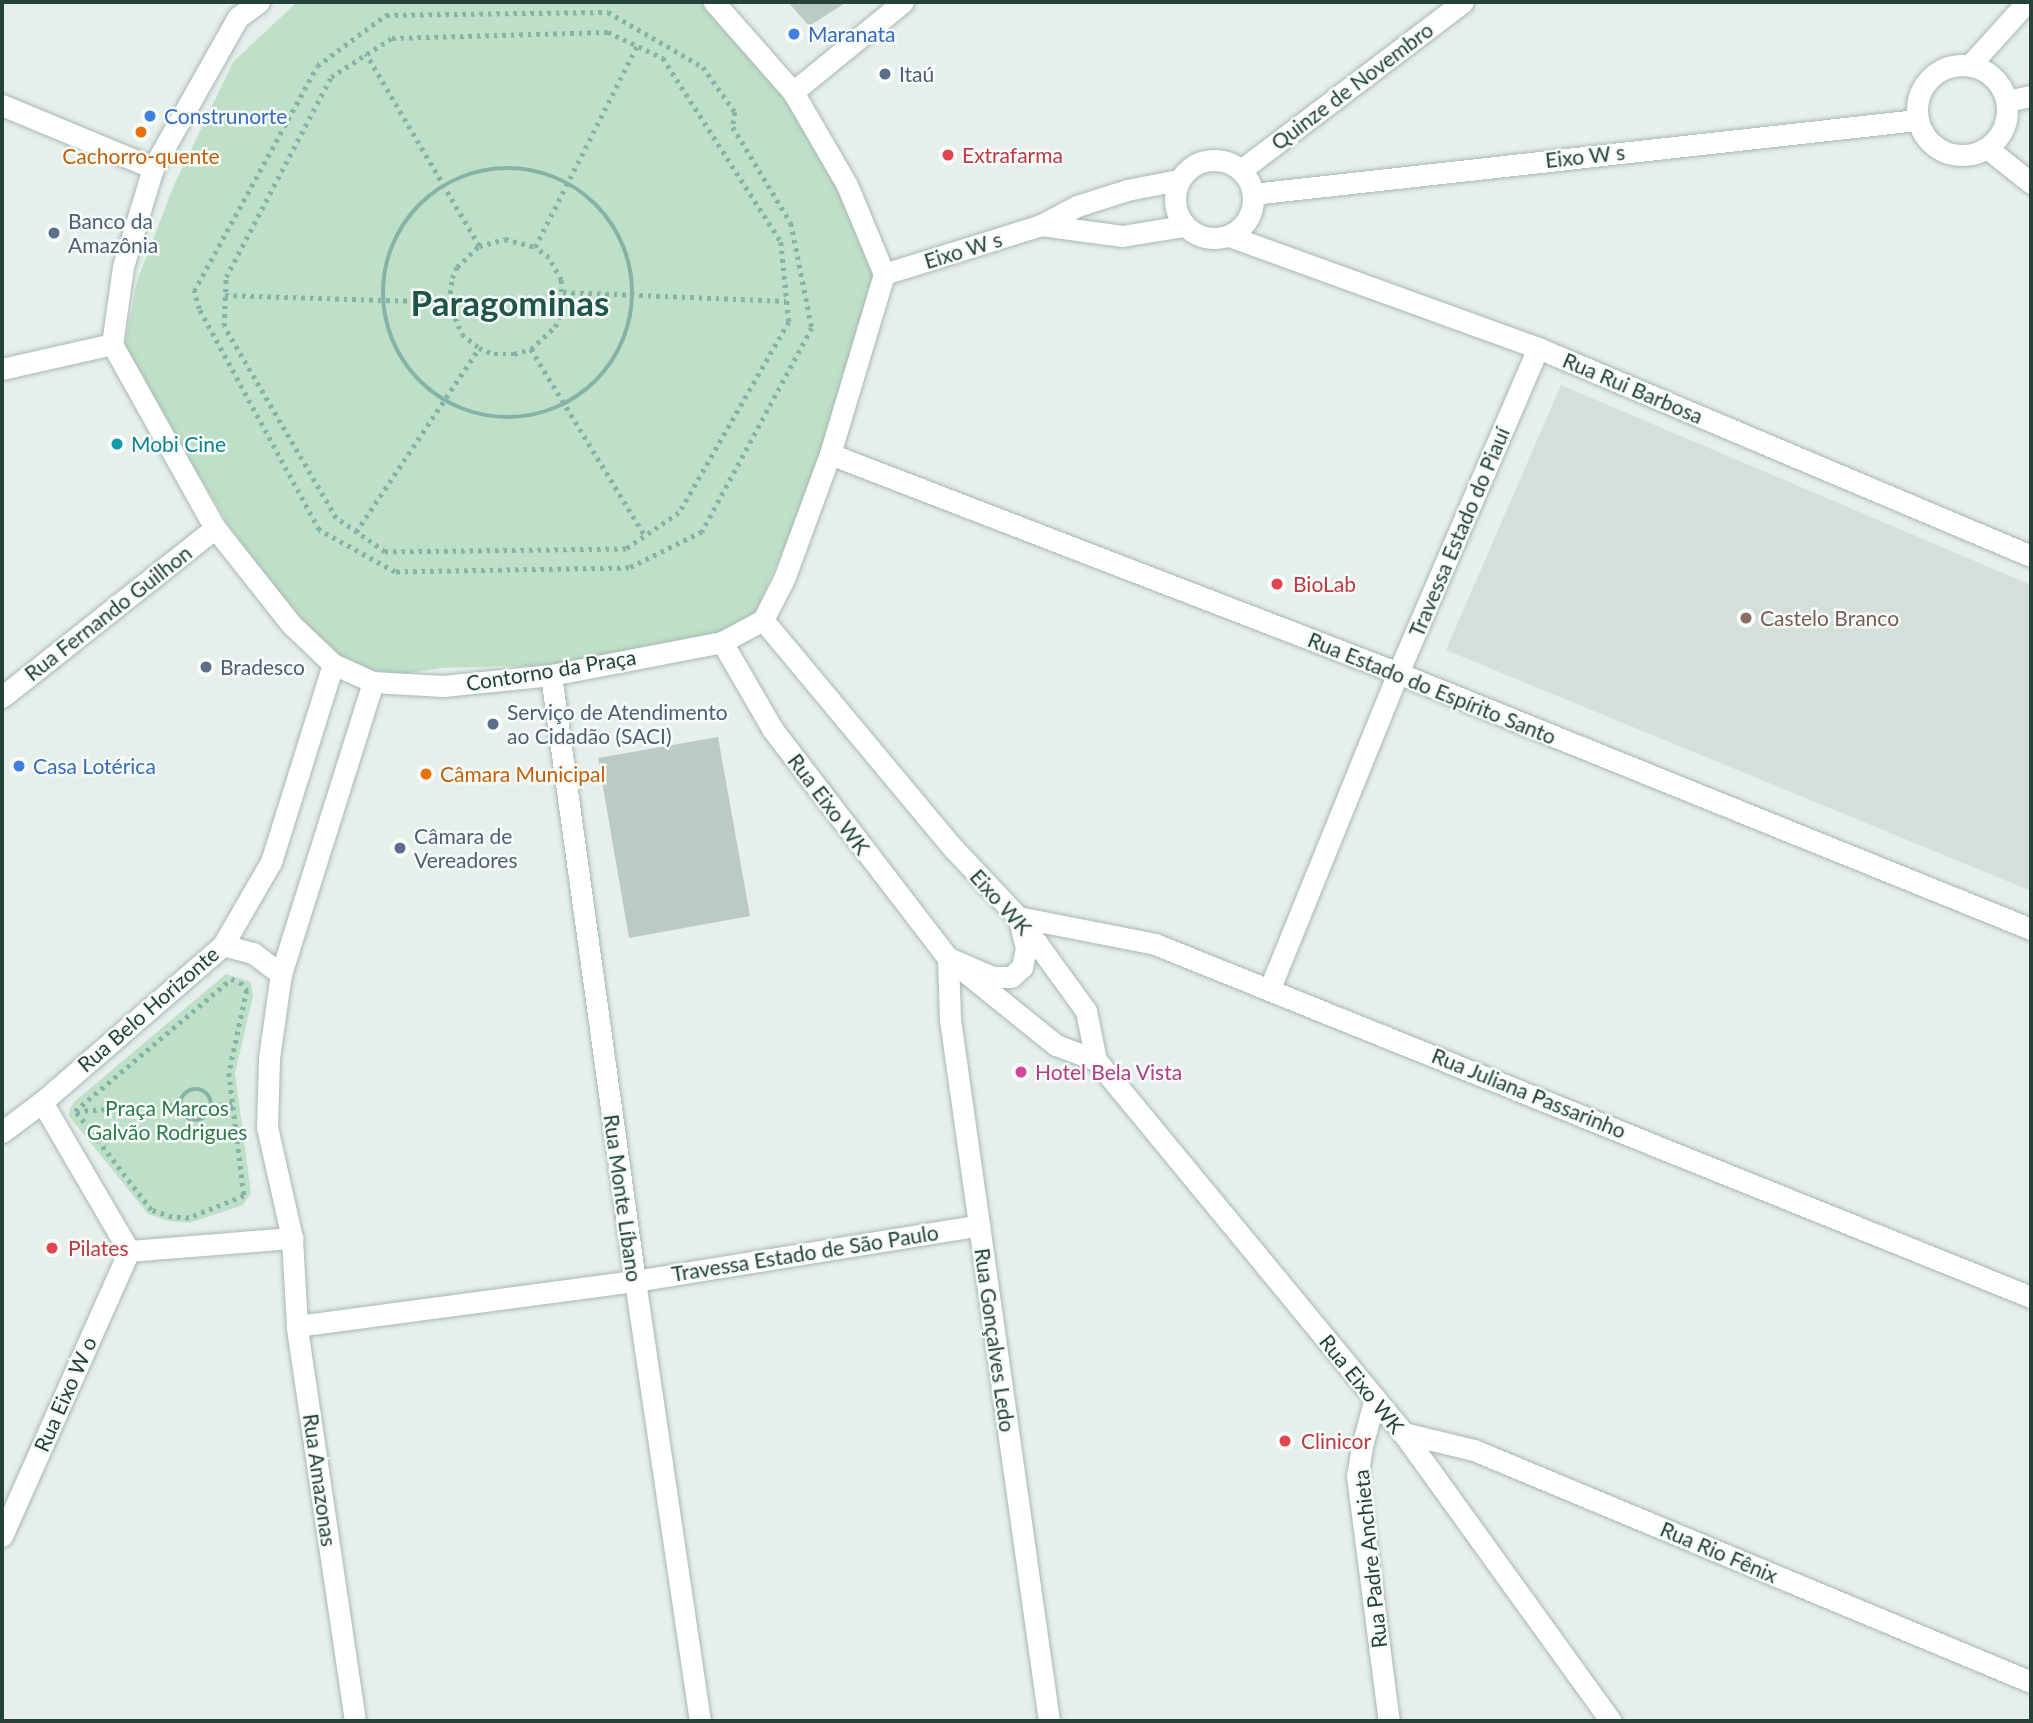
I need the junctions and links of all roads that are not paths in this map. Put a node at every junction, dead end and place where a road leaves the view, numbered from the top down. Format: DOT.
graph roads {
  1 [pos="259,2"];
  2 [pos="714,2"];
  3 [pos="903,2"];
  4 [pos="1463,2"];
  5 [pos="2027,2"];
  6 [pos="233,9"];
  7 [pos="1970,65"];
  8 [pos="793,92"];
  9 [pos="2031,96"];
  10 [pos="2007,101"];
  11 [pos="2,105"];
  12 [pos="1917,120"];
  13 [pos="1987,148"];
  14 [pos="153,168"];
  15 [pos="1241,170"];
  16 [pos="1178,180"];
  17 [pos="2031,183"];
  18 [pos="1253,194"];
  19 [pos="1041,225"];
  20 [pos="1184,226"];
  21 [pos="1229,236"];
  22 [pos="884,274"];
  23 [pos="112,344"];
  24 [pos="1538,348"];
  25 [pos="2,369"];
  26 [pos="830,454"];
  27 [pos="215,528"];
  28 [pos="2031,556"];
  29 [pos="763,620"];
  30 [pos="722,642"];
  31 [pos="332,664"];
  32 [pos="1398,673"];
  33 [pos="551,675"];
  34 [pos="373,682"];
  35 [pos="2,697"];
  36 [pos="1018,917"];
  37 [pos="2031,929"];
  38 [pos="223,945"];
  39 [pos="948,958"];
  40 [pos="281,974"];
  41 [pos="1270,988"];
  42 [pos="1096,1060"];
  43 [pos="42,1102"];
  44 [pos="2,1132"];
  45 [pos="979,1225"];
  46 [pos="292,1238"];
  47 [pos="129,1251"];
  48 [pos="635,1281"];
  49 [pos="2031,1297"];
  50 [pos="297,1325"];
  51 [pos="1375,1398"];
  52 [pos="1402,1433"];
  53 [pos="2,1536"];
  54 [pos="2031,1682"];
  55 [pos="355,1721"];
  56 [pos="700,1721"];
  57 [pos="1049,1721"];
  58 [pos="1389,1721"];
  59 [pos="1611,1721"];
  1 -- 6 [label="street"];
  2 -- 8 [label="street"];
  3 -- 8 [label="street"];
  4 -- 15 [label="street, Quinze de Novembro"];
  5 -- 7 [label="street"];
  6 -- 14 [label="street"];
  7 -- 10 [label="street"];
  7 -- 12 [label="street"];
  8 -- 22 [label="street"];
  9 -- 10 [label="street"];
  10 -- 13 [label="street"];
  11 -- 14 [label="street"];
  12 -- 13 [label="street"];
  12 -- 18 [label="street, Eixo W s"];
  13 -- 17 [label="street"];
  14 -- 23 [label="street"];
  15 -- 16 [label="street, Eixo W s"];
  15 -- 18 [label="street"];
  16 -- 19 [label="street, Eixo W s"];
  16 -- 20 [label="street"];
  18 -- 21 [label="street"];
  19 -- 20 [label="street, Eixo W s"];
  19 -- 22 [label="street, Eixo W s"];
  20 -- 21 [label="street, Eixo W s"];
  21 -- 24 [label="street, Rua Rui Barbosa"];
  22 -- 26 [label="street"];
  23 -- 25 [label="street"];
  23 -- 27 [label="street, Contorno da Praça"];
  24 -- 28 [label="street, Rua Rui Barbosa"];
  24 -- 32 [label="street, Travessa Estado do Piauí"];
  26 -- 29 [label="street"];
  26 -- 32 [label="street, Rua Estado do Espírito Santo"];
  27 -- 31 [label="street, Contorno da Praça"];
  27 -- 35 [label="street, Rua Fernando Guilhon"];
  29 -- 30 [label="street, Contorno da Praça"];
  29 -- 36 [label="street, Eixo WK"];
  30 -- 33 [label="street, Contorno da Praça"];
  30 -- 39 [label="street, Rua Eixo WK"];
  31 -- 34 [label="street, Contorno da Praça"];
  31 -- 38 [label="street, Rua Belo Horizonte"];
  32 -- 37 [label="street, Rua Estado do Espírito Santo"];
  32 -- 41 [label="street, Travessa Estado do Piauí"];
  33 -- 34 [label="street, Contorno da Praça"];
  33 -- 48 [label="street, Rua Monte Líbano"];
  34 -- 40 [label="street, Rua Amazonas"];
  36 -- 39 [label="street"];
  36 -- 41 [label="street, Rua Juliana Passarinho"];
  36 -- 42 [label="street, Eixo WK"];
  38 -- 40 [label="street"];
  38 -- 43 [label="street, Rua Belo Horizonte"];
  39 -- 42 [label="street"];
  39 -- 45 [label="street, Rua Gonçalves Ledo"];
  40 -- 46 [label="street, Rua Amazonas"];
  41 -- 49 [label="street, Rua Juliana Passarinho"];
  42 -- 51 [label="street, Rua Eixo WK"];
  43 -- 44 [label="street, Rua Belo Horizonte"];
  43 -- 47 [label="street"];
  45 -- 48 [label="street, Travessa Estado de São Paulo"];
  45 -- 57 [label="street, Rua Gonçalves Ledo"];
  46 -- 47 [label="street"];
  46 -- 50 [label="street, Rua Amazonas"];
  47 -- 53 [label="street, Rua Eixo W o"];
  48 -- 50 [label="street, Travessa Estado de São Paulo"];
  48 -- 56 [label="street, Rua Monte Líbano"];
  50 -- 55 [label="street, Rua Amazonas"];
  51 -- 52 [label="street, Rua Eixo WK"];
  51 -- 58 [label="street, Rua Padre Anchieta"];
  52 -- 54 [label="street, Rua Rio Fênix"];
  52 -- 59 [label="street, Rua Eixo WK"];
}
